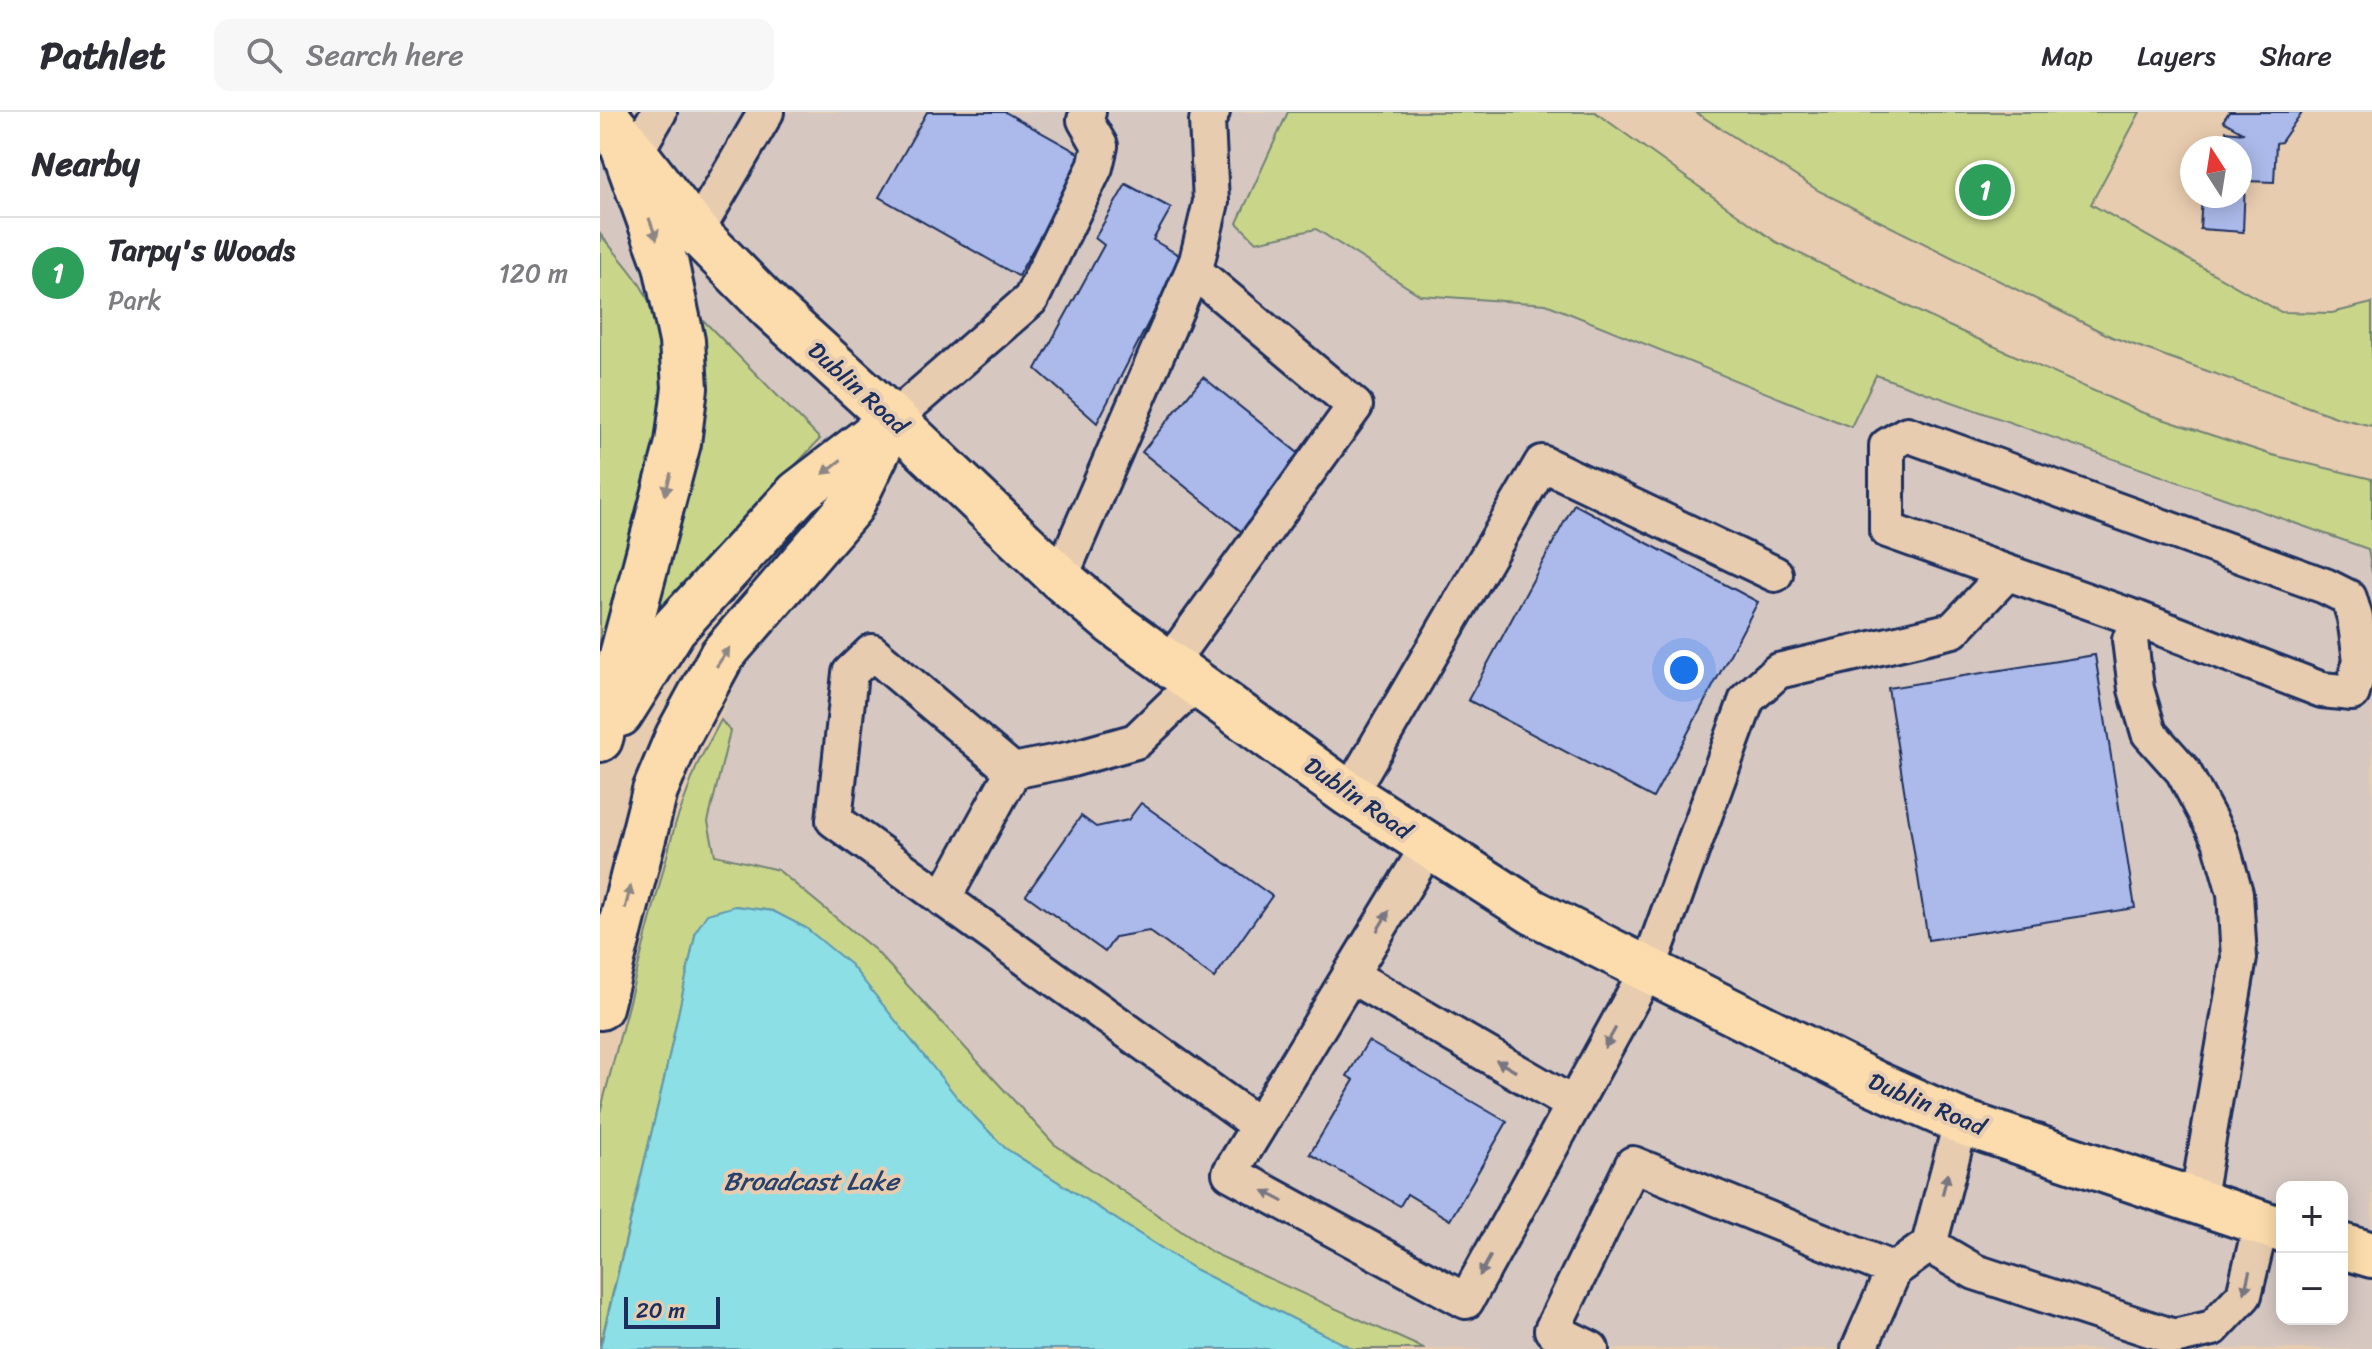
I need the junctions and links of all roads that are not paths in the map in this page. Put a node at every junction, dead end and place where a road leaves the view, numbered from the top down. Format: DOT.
graph roads {
  1 [pos="659,112"];
  2 [pos="766,112"];
  3 [pos="1212,112"];
  4 [pos="1082,115"];
  5 [pos="618,132"];
  6 [pos="696,232"];
  7 [pos="1193,270"];
  8 [pos="893,419"];
  9 [pos="2007,573"];
  10 [pos="1775,574"];
  11 [pos="1060,578"];
  12 [pos="2138,619"];
  13 [pos="1182,673"];
  14 [pos="600,739"];
  15 [pos="600,747"];
  16 [pos="1013,771"];
  17 [pos="1349,794"];
  18 [pos="1428,847"];
  19 [pos="943,899"];
  20 [pos="1648,969"];
  21 [pos="1350,975"];
  22 [pos="600,1007"];
  23 [pos="1574,1105"];
  24 [pos="1961,1122"];
  25 [pos="1258,1125"];
  26 [pos="2197,1203"];
  27 [pos="2271,1227"];
  28 [pos="1929,1245"];
  29 [pos="2348,1248"];
  30 [pos="2372,1255"];
  31 [pos="1894,1270"];
  32 [pos="2219,1338"];
  33 [pos="1591,1349"];
  34 [pos="1859,1349"];
  1 -- 5 [label="lane"];
  2 -- 6 [label="lane"];
  3 -- 7 [label="lane"];
  4 -- 8 [label="lane"];
  5 -- 6 [label="main road, Dublin Road"];
  5 -- 14 [label="main road, one-way"];
  6 -- 8 [label="main road, Dublin Road"];
  7 -- 11 [label="lane"];
  7 -- 13 [label="lane"];
  8 -- 11 [label="main road, Dublin Road"];
  8 -- 15 [label="main road, one-way"];
  22 -- 8 [label="main road, one-way"];
  9 -- 12 [label="lane"];
  9 -- 12 [label="lane"];
  9 -- 20 [label="lane"];
  10 -- 17 [label="lane"];
  11 -- 13 [label="main road, Dublin Road"];
  12 -- 26 [label="lane"];
  13 -- 16 [label="lane"];
  13 -- 17 [label="main road, Dublin Road"];
  16 -- 19 [label="lane"];
  16 -- 19 [label="lane"];
  17 -- 18 [label="main road, Dublin Road"];
  18 -- 20 [label="main road, Dublin Road"];
  21 -- 18 [label="lane, one-way"];
  19 -- 25 [label="lane"];
  20 -- 23 [label="lane, one-way"];
  20 -- 24 [label="main road, Dublin Road"];
  23 -- 21 [label="lane, one-way"];
  21 -- 25 [label="lane"];
  23 -- 25 [label="lane, one-way"];
  24 -- 26 [label="main road, Dublin Road"];
  28 -- 24 [label="lane, one-way"];
  26 -- 27 [label="main road, Dublin Road"];
  27 -- 32 [label="lane, one-way"];
  28 -- 31 [label="lane"];
  28 -- 32 [label="lane"];
  29 -- 30 [label="main road"];
  31 -- 33 [label="lane"];
  31 -- 34 [label="lane"];
}
